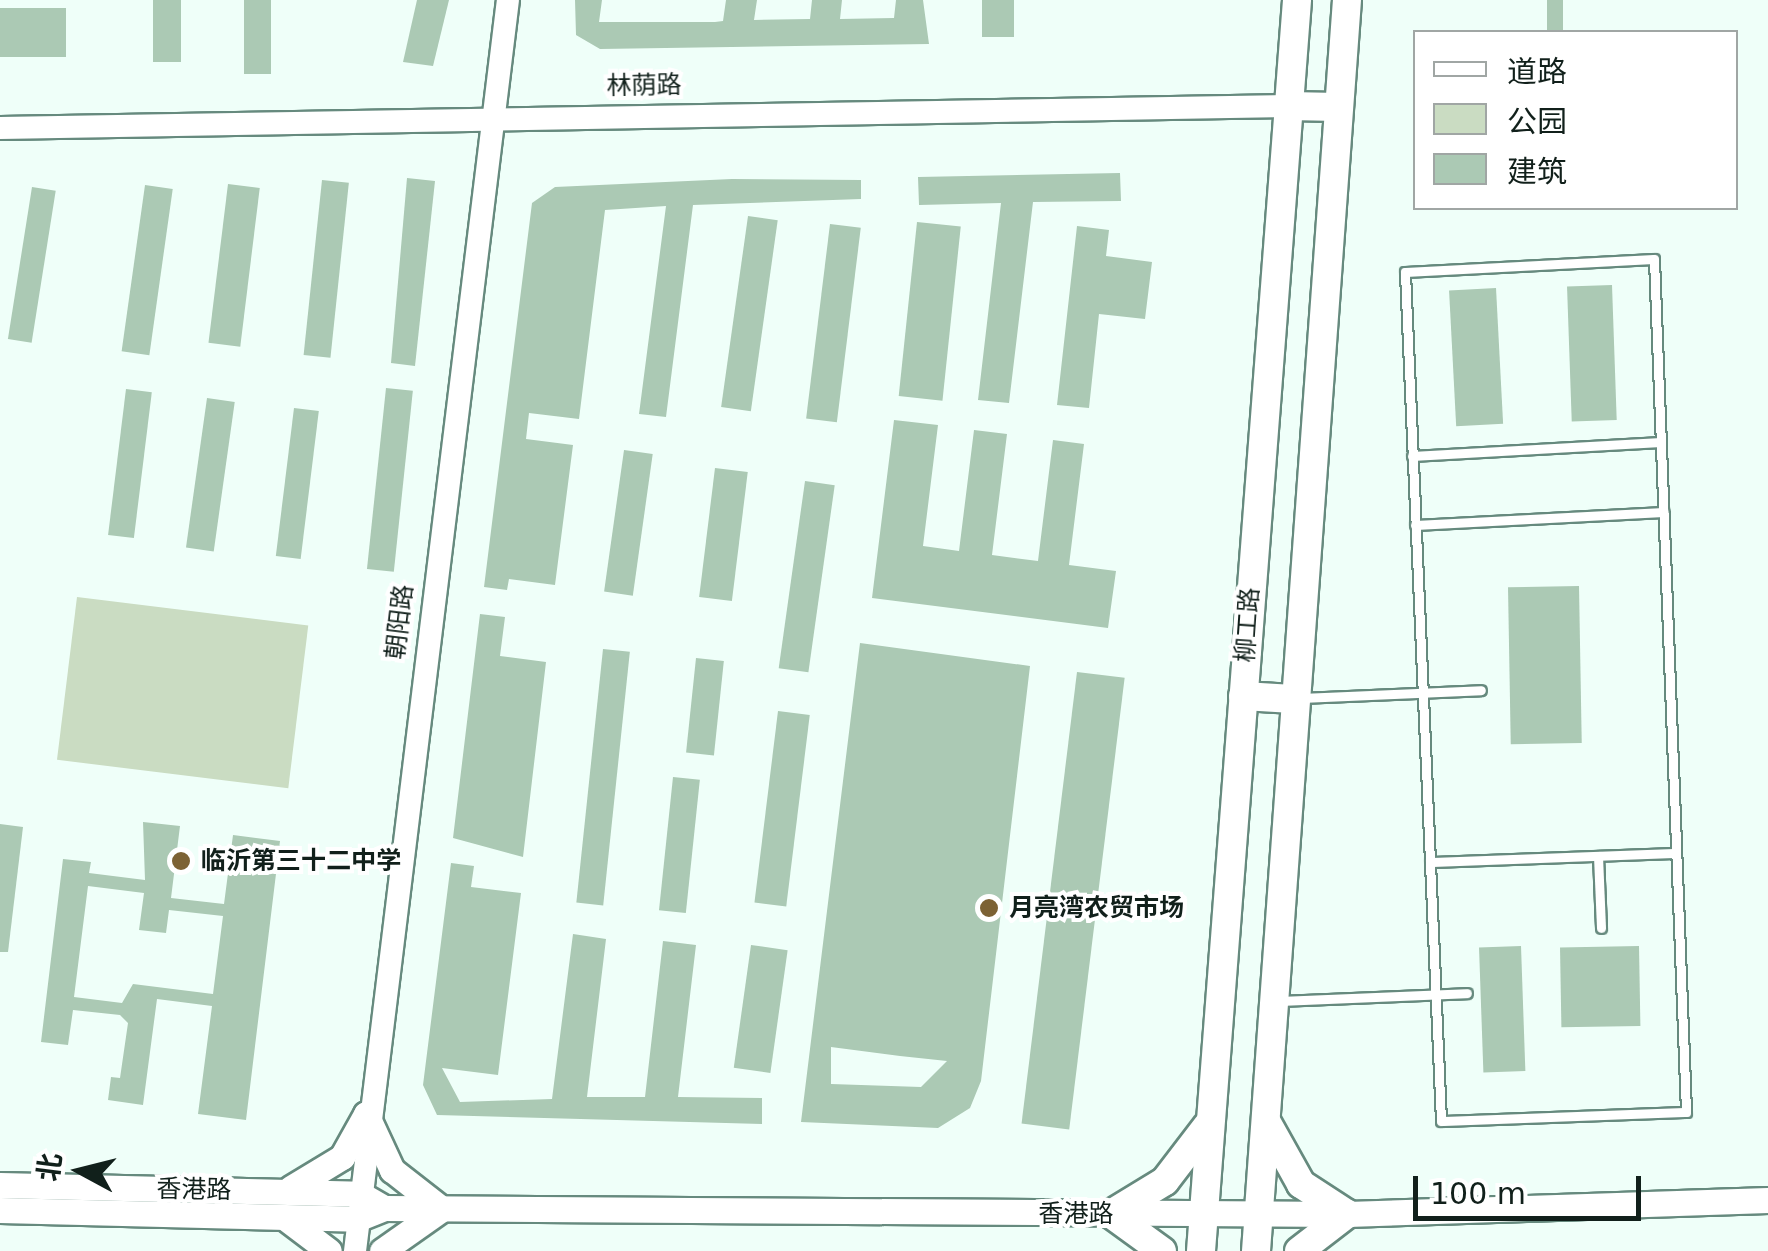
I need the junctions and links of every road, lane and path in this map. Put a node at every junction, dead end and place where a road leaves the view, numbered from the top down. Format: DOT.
graph roads {
  1 [pos="508,0"];
  2 [pos="1297,0"];
  3 [pos="1346,0"];
  4 [pos="1288,106"];
  5 [pos="1338,107"];
  6 [pos="492,115"];
  7 [pos="0,128"];
  8 [pos="1661,442"];
  9 [pos="1412,456"];
  10 [pos="1664,512"];
  11 [pos="1415,524"];
  12 [pos="1480,690"];
  13 [pos="1422,693"];
  14 [pos="1243,696"];
  15 [pos="1293,698"];
  16 [pos="1676,853"];
  17 [pos="1598,856"];
  18 [pos="1430,862"];
  19 [pos="1601,928"];
  20 [pos="1467,992"];
  21 [pos="1435,994"];
  22 [pos="1270,1002"];
  23 [pos="1263,1100"];
  24 [pos="366,1114"];
  25 [pos="1210,1118"];
  26 [pos="0,1185"];
  27 [pos="1768,1200"];
  28 [pos="279,1204"];
  29 [pos="358,1206"];
  30 [pos="442,1209"];
  31 [pos="0,1210"];
  32 [pos="1111,1214"];
  33 [pos="1204,1214"];
  34 [pos="1257,1214"];
  35 [pos="1347,1214"];
  36 [pos="329,1251"];
  37 [pos="355,1251"];
  38 [pos="382,1251"];
  39 [pos="1162,1251"];
  40 [pos="1201,1251"];
  41 [pos="1256,1251"];
  42 [pos="1299,1251"];
  1 -- 6 [label="street, 朝阳路"];
  2 -- 4 [label="main road, 柳工路"];
  3 -- 5 [label="main road, 柳工路"];
  4 -- 5 [label="main road"];
  4 -- 6 [label="street, 林荫路"];
  4 -- 14 [label="main road, 柳工路"];
  5 -- 15 [label="main road, 柳工路"];
  6 -- 7 [label="street, 林荫路"];
  6 -- 24 [label="street, 朝阳路"];
  8 -- 9 [label="lane"];
  8 -- 9 [label="lane"];
  8 -- 10 [label="lane"];
  9 -- 11 [label="lane"];
  10 -- 11 [label="lane"];
  10 -- 16 [label="lane"];
  11 -- 13 [label="lane"];
  12 -- 13 [label="lane"];
  13 -- 15 [label="lane"];
  13 -- 18 [label="lane"];
  14 -- 15 [label="main road"];
  14 -- 25 [label="main road, 柳工路"];
  15 -- 22 [label="main road, 柳工路"];
  16 -- 17 [label="lane"];
  16 -- 21 [label="lane"];
  17 -- 18 [label="lane"];
  17 -- 19 [label="lane"];
  18 -- 21 [label="lane"];
  20 -- 21 [label="lane"];
  21 -- 22 [label="lane"];
  22 -- 23 [label="main road, 柳工路"];
  23 -- 34 [label="main road, 柳工路"];
  23 -- 35 [label="main road"];
  24 -- 28 [label="main road"];
  24 -- 29 [label="street, 朝阳路"];
  24 -- 30 [label="main road"];
  25 -- 32 [label="main road"];
  25 -- 33 [label="main road, 柳工路"];
  26 -- 28 [label="main road, 香港路"];
  27 -- 35 [label="main road, 香港路"];
  28 -- 29 [label="main road, 香港路"];
  28 -- 31 [label="main road, 香港路"];
  28 -- 36 [label="main road"];
  29 -- 30 [label="main road, 香港路"];
  29 -- 37 [label="street, 朝阳路"];
  30 -- 32 [label="main road, 香港路"];
  30 -- 38 [label="main road"];
  32 -- 33 [label="main road, 香港路"];
  32 -- 39 [label="main road"];
  33 -- 34 [label="main road, 香港路"];
  33 -- 40 [label="main road, 柳工路"];
  34 -- 35 [label="main road, 香港路"];
  34 -- 41 [label="main road, 柳工路"];
  35 -- 42 [label="main road"];
}
